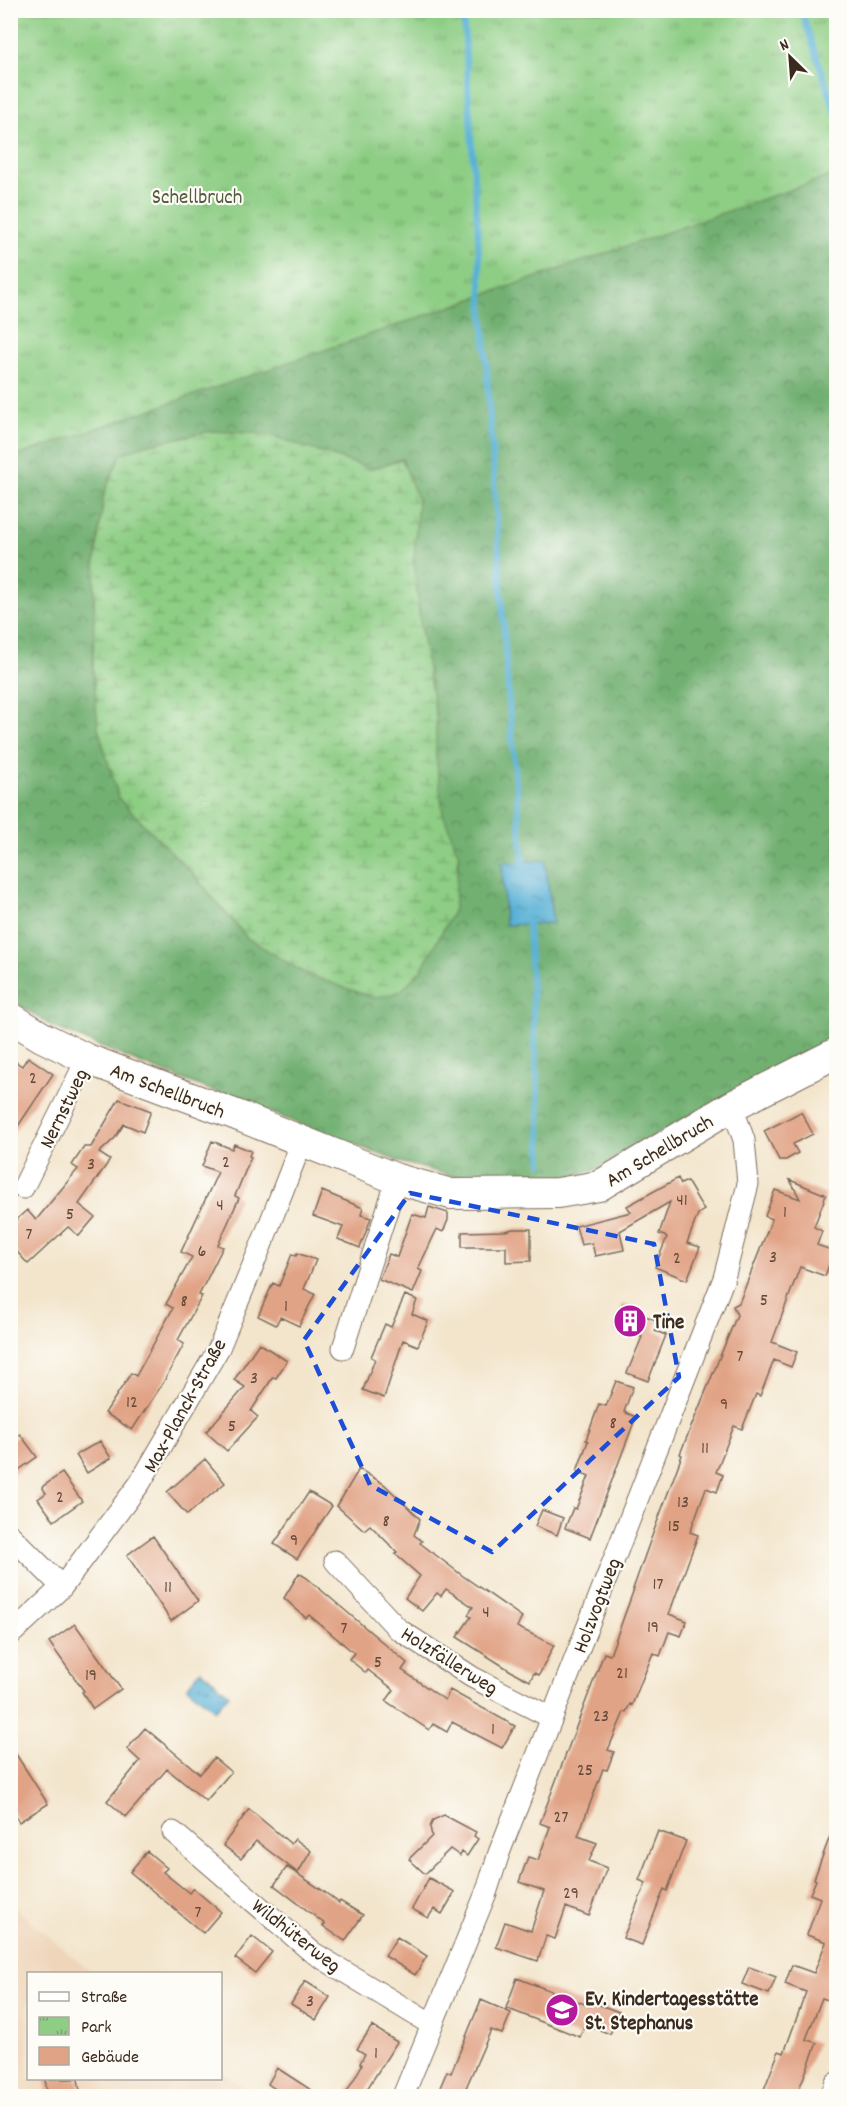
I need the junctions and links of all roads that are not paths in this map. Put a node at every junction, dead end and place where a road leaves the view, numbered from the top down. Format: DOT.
graph roads {
  1 [pos="10,1017"];
  2 [pos="837,1053"];
  3 [pos="87,1059"];
  4 [pos="732,1106"];
  5 [pos="302,1141"];
  6 [pos="398,1179"];
  7 [pos="23,1188"];
  8 [pos="343,1348"];
  9 [pos="10,1535"];
  10 [pos="335,1561"];
  11 [pos="62,1587"];
  12 [pos="10,1635"];
  13 [pos="552,1718"];
  14 [pos="173,1832"];
  15 [pos="432,2025"];
  16 [pos="837,2083"];
  17 [pos="403,2097"];
  18 [pos="831,2097"];
  1 -- 3 [label="street, Am Schellbruch"];
  2 -- 4 [label="street, Am Schellbruch"];
  3 -- 5 [label="street, Am Schellbruch"];
  3 -- 7 [label="street, Nernstweg"];
  4 -- 6 [label="street, Am Schellbruch"];
  4 -- 13 [label="street, Holzvogtweg"];
  5 -- 6 [label="street, Am Schellbruch"];
  5 -- 11 [label="street, Max-Planck-Straße"];
  6 -- 8 [label="street"];
  9 -- 11 [label="street"];
  10 -- 13 [label="street, Holzfällerweg"];
  11 -- 12 [label="street, Max-Planck-Straße"];
  13 -- 15 [label="street, Holzvogtweg"];
  14 -- 15 [label="street, Wildhüterweg"];
  15 -- 17 [label="street, Holzvogtweg"];
  16 -- 18 [label="street"];
}
